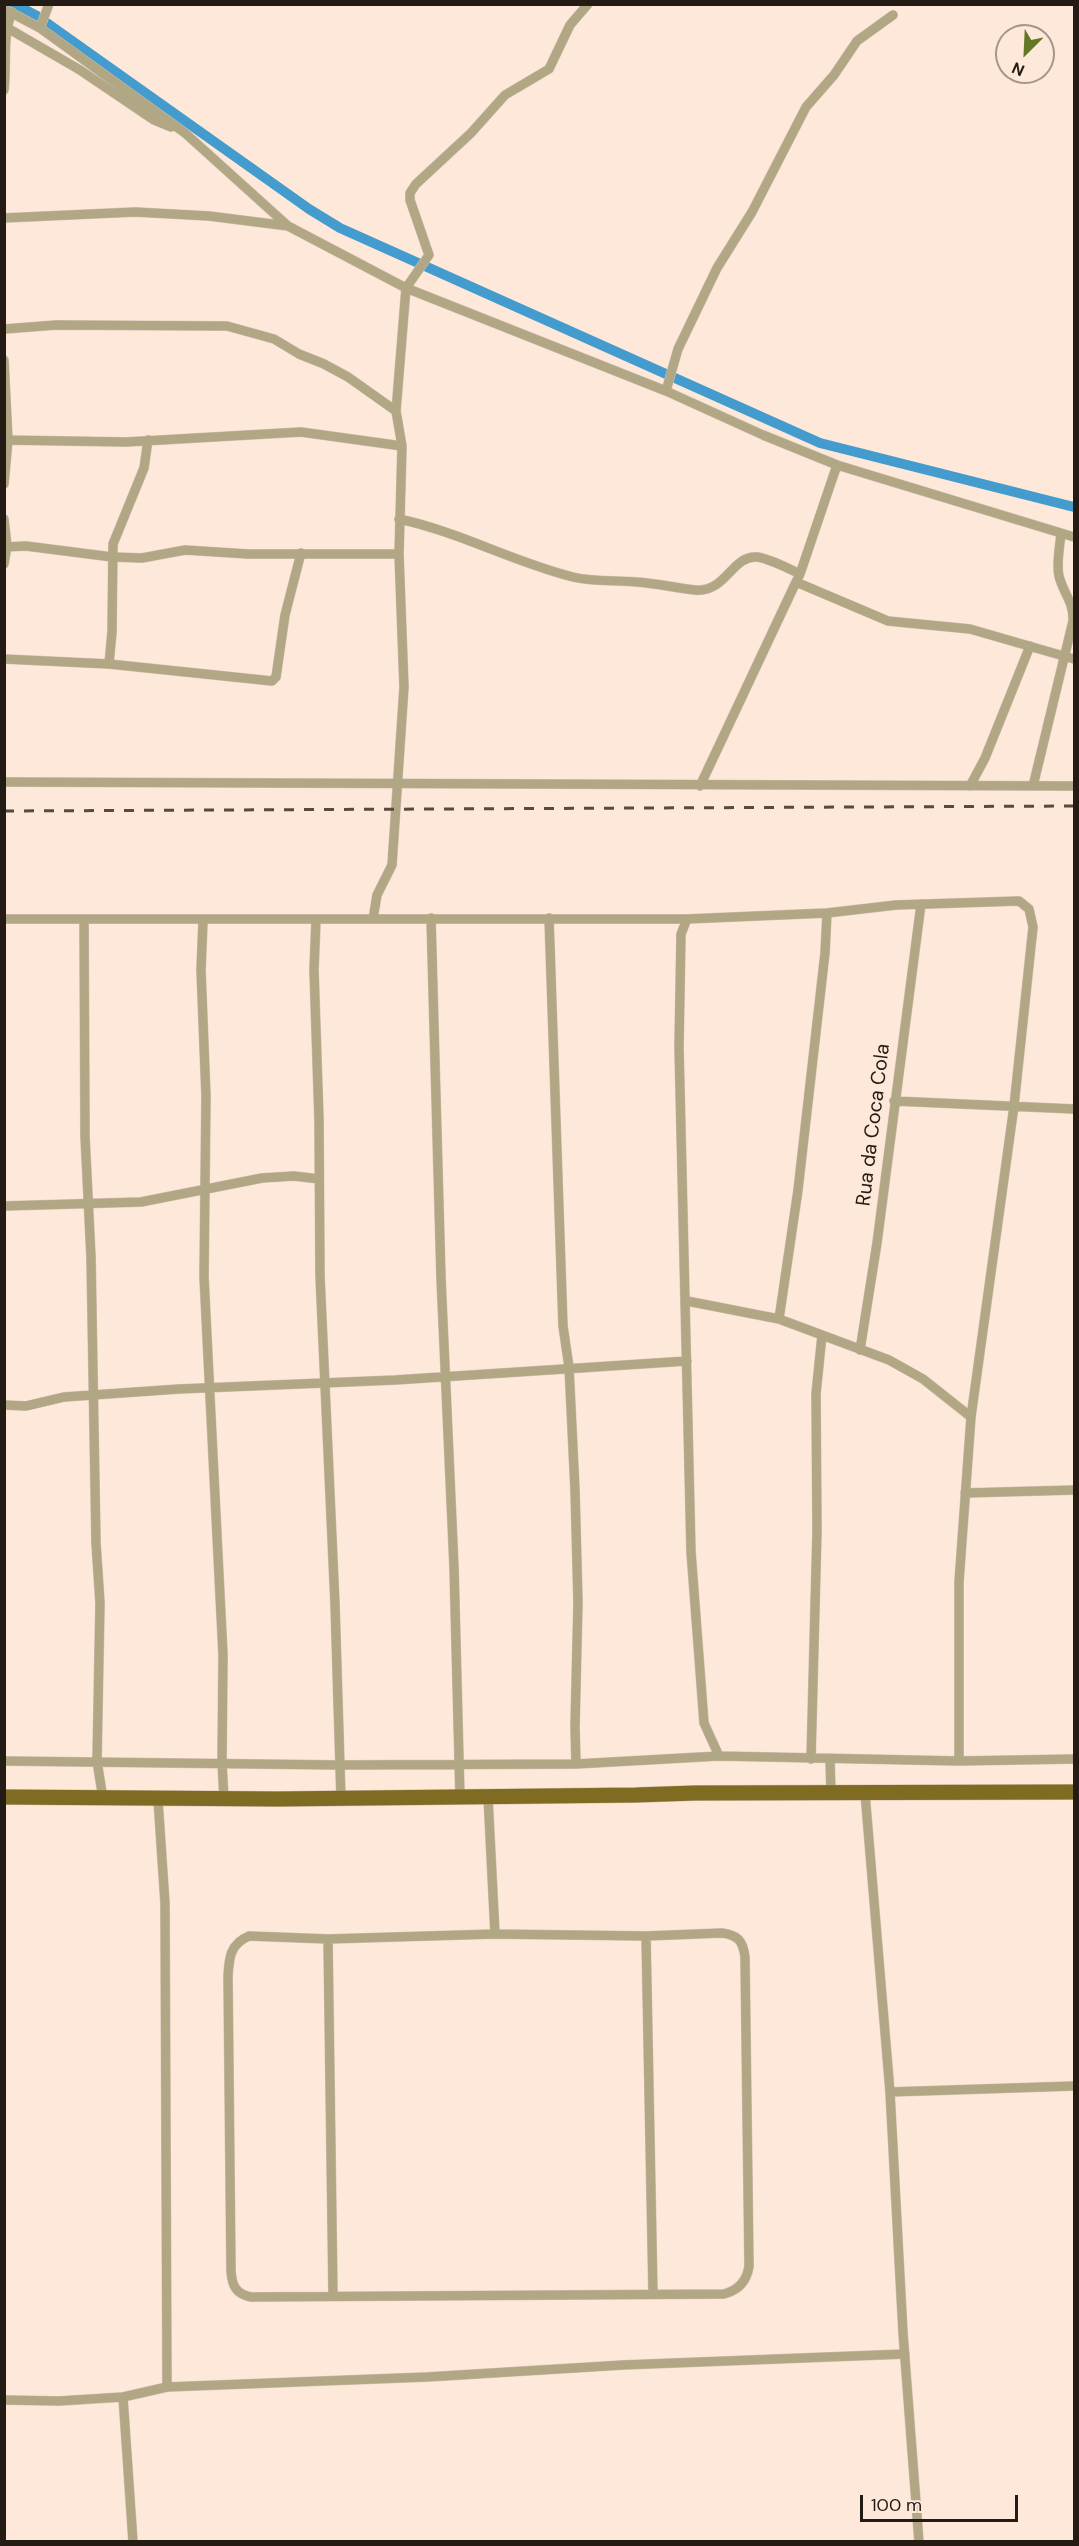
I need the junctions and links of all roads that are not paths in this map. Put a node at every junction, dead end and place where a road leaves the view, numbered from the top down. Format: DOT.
graph roads {
  1 [pos="49,4"];
  2 [pos="588,4"];
  3 [pos="8,10"];
  4 [pos="893,15"];
  5 [pos="5,27"];
  6 [pos="40,28"];
  7 [pos="4,90"];
  8 [pos="185,133"];
  9 [pos="4,218"];
  10 [pos="288,226"];
  11 [pos="406,288"];
  12 [pos="4,328"];
  13 [pos="4,360"];
  14 [pos="666,391"];
  15 [pos="396,411"];
  16 [pos="6,440"];
  17 [pos="148,440"];
  18 [pos="402,446"];
  19 [pos="837,465"];
  20 [pos="4,484"];
  21 [pos="4,519"];
  22 [pos="399,519"];
  23 [pos="1061,533"];
  24 [pos="1074,537"];
  25 [pos="6,546"];
  26 [pos="301,553"];
  27 [pos="399,554"];
  28 [pos="112,557"];
  29 [pos="4,564"];
  30 [pos="798,578"];
  31 [pos="1029,646"];
  32 [pos="1064,657"];
  33 [pos="4,658"];
  34 [pos="1074,659"];
  35 [pos="109,664"];
  36 [pos="4,782"];
  37 [pos="396,784"];
  38 [pos="700,786"];
  39 [pos="970,786"];
  40 [pos="1033,786"];
  41 [pos="1074,786"];
  42 [pos="921,904"];
  43 [pos="826,914"];
  44 [pos="431,918"];
  45 [pos="549,918"];
  46 [pos="4,919"];
  47 [pos="84,919"];
  48 [pos="373,919"];
  49 [pos="687,919"];
  50 [pos="316,920"];
  51 [pos="203,921"];
  52 [pos="894,1101"];
  53 [pos="1014,1106"];
  54 [pos="1074,1108"];
  55 [pos="319,1179"];
  56 [pos="206,1187"];
  57 [pos="88,1203"];
  58 [pos="4,1206"];
  59 [pos="687,1301"];
  60 [pos="779,1319"];
  61 [pos="822,1335"];
  62 [pos="860,1350"];
  63 [pos="687,1360"];
  64 [pos="569,1367"];
  65 [pos="445,1376"];
  66 [pos="325,1383"];
  67 [pos="210,1388"];
  68 [pos="93,1395"];
  69 [pos="4,1405"];
  70 [pos="971,1417"];
  71 [pos="1074,1490"];
  72 [pos="964,1493"];
  73 [pos="719,1756"];
  74 [pos="811,1759"];
  75 [pos="830,1759"];
  76 [pos="1074,1759"];
  77 [pos="4,1761"];
  78 [pos="97,1761"];
  79 [pos="958,1761"];
  80 [pos="222,1764"];
  81 [pos="460,1764"];
  82 [pos="576,1764"];
  83 [pos="339,1765"];
  84 [pos="1074,1792"];
  85 [pos="865,1793"];
  86 [pos="831,1794"];
  87 [pos="4,1797"];
  88 [pos="460,1797"];
  89 [pos="488,1797"];
  90 [pos="103,1799"];
  91 [pos="224,1799"];
  92 [pos="341,1799"];
  93 [pos="158,1800"];
  94 [pos="495,1934"];
  95 [pos="646,1936"];
  96 [pos="328,1939"];
  97 [pos="1074,2086"];
  98 [pos="890,2092"];
  99 [pos="653,2294"];
  100 [pos="333,2296"];
  101 [pos="905,2354"];
  102 [pos="167,2387"];
  103 [pos="123,2397"];
  104 [pos="4,2400"];
  105 [pos="133,2541"];
  106 [pos="919,2541"];
  1 -- 6 [label="street"];
  2 -- 11 [label="street"];
  3 -- 5 [label="street"];
  3 -- 6 [label="street"];
  4 -- 14 [label="street"];
  5 -- 7 [label="street"];
  5 -- 8 [label="street"];
  6 -- 8 [label="street"];
  8 -- 10 [label="street"];
  9 -- 10 [label="street"];
  10 -- 11 [label="street"];
  11 -- 14 [label="street"];
  11 -- 15 [label="street"];
  12 -- 15 [label="street"];
  13 -- 16 [label="street"];
  14 -- 19 [label="street"];
  15 -- 18 [label="street"];
  16 -- 17 [label="street"];
  16 -- 20 [label="street"];
  17 -- 18 [label="street"];
  17 -- 28 [label="street"];
  18 -- 22 [label="street"];
  19 -- 23 [label="street"];
  19 -- 30 [label="street"];
  21 -- 25 [label="street"];
  22 -- 27 [label="street"];
  22 -- 30 [label="street"];
  23 -- 24 [label="street"];
  23 -- 32 [label="street"];
  25 -- 28 [label="street"];
  25 -- 29 [label="street"];
  26 -- 27 [label="street"];
  26 -- 28 [label="street"];
  26 -- 35 [label="street"];
  27 -- 37 [label="street"];
  28 -- 35 [label="street"];
  30 -- 31 [label="street"];
  30 -- 38 [label="street"];
  31 -- 32 [label="street"];
  31 -- 39 [label="street"];
  32 -- 34 [label="street"];
  32 -- 40 [label="street"];
  33 -- 35 [label="street"];
  36 -- 37 [label="street"];
  37 -- 38 [label="street"];
  37 -- 48 [label="street"];
  38 -- 39 [label="street"];
  39 -- 40 [label="street"];
  40 -- 41 [label="street"];
  42 -- 43 [label="street"];
  42 -- 52 [label="street, Rua da Coca Cola"];
  42 -- 53 [label="street"];
  43 -- 49 [label="street"];
  43 -- 60 [label="street"];
  44 -- 45 [label="street"];
  44 -- 48 [label="street"];
  44 -- 65 [label="street"];
  45 -- 49 [label="street"];
  45 -- 64 [label="street"];
  46 -- 47 [label="street"];
  47 -- 51 [label="street"];
  47 -- 57 [label="street"];
  48 -- 50 [label="street"];
  49 -- 59 [label="street"];
  50 -- 51 [label="street"];
  50 -- 55 [label="street"];
  51 -- 56 [label="street"];
  52 -- 53 [label="street"];
  52 -- 62 [label="street, Rua da Coca Cola"];
  53 -- 54 [label="street"];
  53 -- 70 [label="street"];
  55 -- 56 [label="street"];
  55 -- 66 [label="street"];
  56 -- 57 [label="street"];
  56 -- 67 [label="street"];
  57 -- 58 [label="street"];
  57 -- 68 [label="street"];
  59 -- 60 [label="street"];
  59 -- 63 [label="street"];
  60 -- 61 [label="street"];
  61 -- 62 [label="street"];
  61 -- 74 [label="street"];
  62 -- 70 [label="street"];
  63 -- 64 [label="street"];
  63 -- 73 [label="street"];
  64 -- 65 [label="street"];
  64 -- 82 [label="street"];
  65 -- 66 [label="street"];
  65 -- 81 [label="street"];
  66 -- 67 [label="street"];
  66 -- 83 [label="street"];
  67 -- 68 [label="street"];
  67 -- 80 [label="street"];
  68 -- 69 [label="street"];
  68 -- 78 [label="street"];
  70 -- 72 [label="street"];
  71 -- 72 [label="street"];
  72 -- 79 [label="street"];
  73 -- 74 [label="street"];
  73 -- 82 [label="street"];
  74 -- 75 [label="street"];
  75 -- 79 [label="street"];
  75 -- 86 [label="street"];
  76 -- 79 [label="street"];
  77 -- 78 [label="street"];
  78 -- 80 [label="street"];
  78 -- 90 [label="street"];
  80 -- 83 [label="street"];
  80 -- 91 [label="street"];
  81 -- 82 [label="street"];
  81 -- 83 [label="street"];
  81 -- 88 [label="street"];
  83 -- 92 [label="street"];
  84 -- 85 [label="main road"];
  85 -- 86 [label="main road"];
  85 -- 98 [label="street"];
  86 -- 89 [label="main road"];
  87 -- 90 [label="main road"];
  88 -- 89 [label="main road"];
  88 -- 92 [label="main road"];
  89 -- 94 [label="street"];
  90 -- 93 [label="main road"];
  91 -- 92 [label="main road"];
  91 -- 93 [label="main road"];
  93 -- 102 [label="street"];
  94 -- 95 [label="street"];
  94 -- 96 [label="street"];
  95 -- 99 [label="street"];
  95 -- 99 [label="street"];
  96 -- 100 [label="street"];
  96 -- 100 [label="street"];
  97 -- 98 [label="street"];
  98 -- 101 [label="street"];
  99 -- 100 [label="street"];
  101 -- 102 [label="street"];
  101 -- 106 [label="street"];
  102 -- 103 [label="street"];
  103 -- 104 [label="street"];
  103 -- 105 [label="street"];
}
